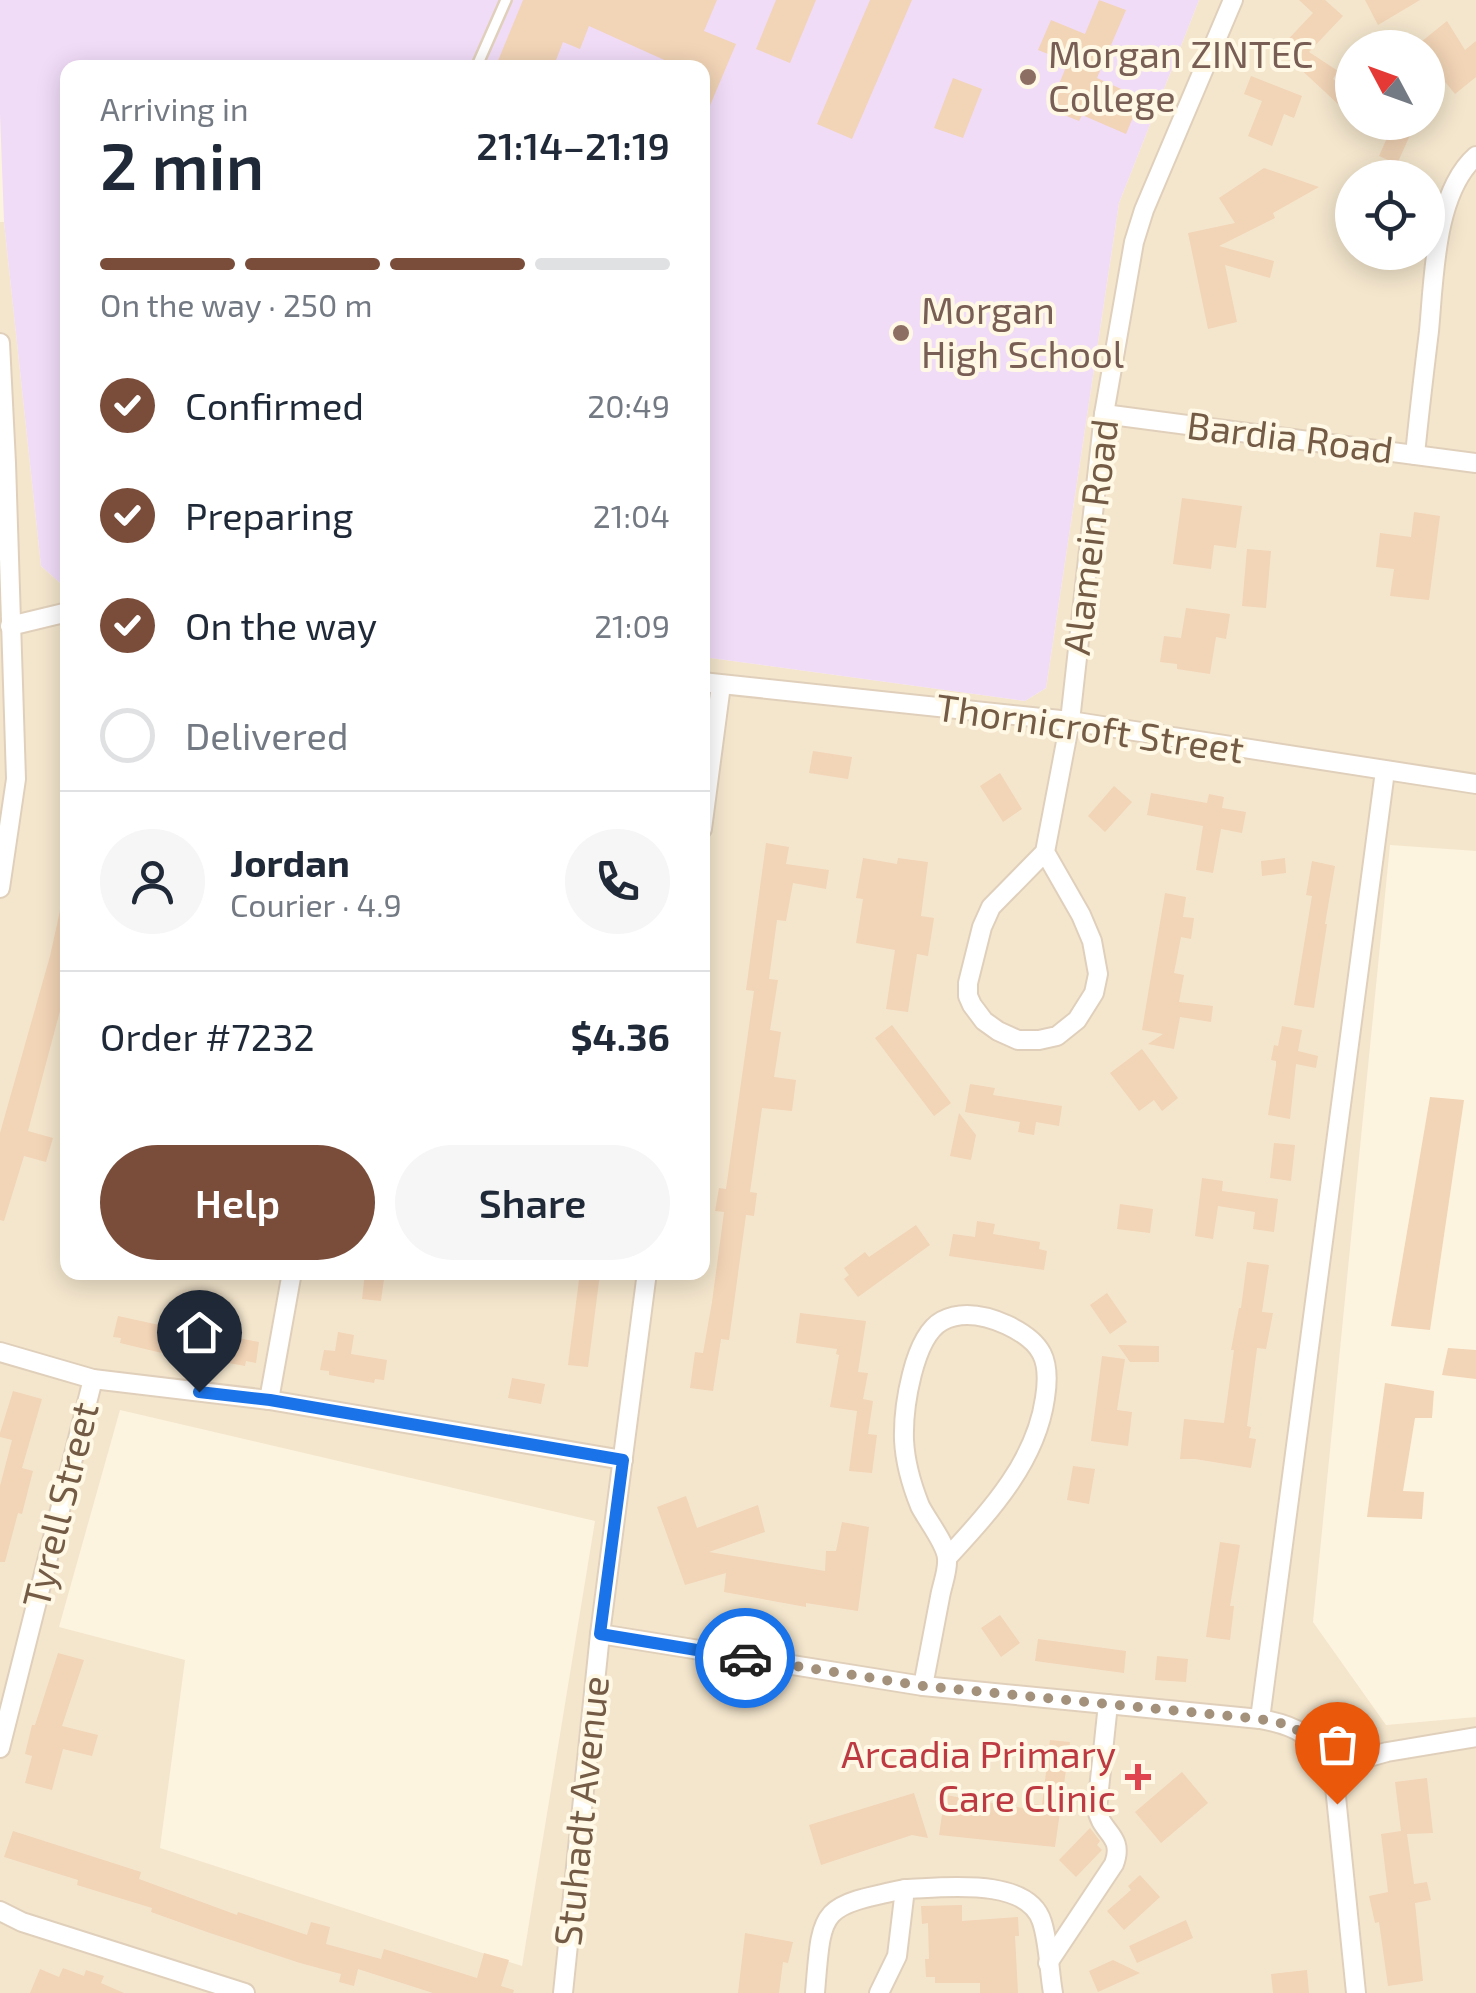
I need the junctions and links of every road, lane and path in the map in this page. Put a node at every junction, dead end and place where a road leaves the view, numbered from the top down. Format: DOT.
graph roads {
  1 [pos="506,0"];
  2 [pos="1233,0"];
  3 [pos="480,60"];
  4 [pos="1476,156"];
  5 [pos="0,343"];
  6 [pos="1104,414"];
  7 [pos="1415,454"];
  8 [pos="1476,463"];
  9 [pos="60,614"];
  10 [pos="10,626"];
  11 [pos="712,684"];
  12 [pos="710,713"];
  13 [pos="1070,721"];
  14 [pos="1386,772"];
  15 [pos="1476,784"];
  16 [pos="6,816"];
  17 [pos="1044,852"];
  18 [pos="0,888"];
  19 [pos="291,1280"];
  20 [pos="646,1280"];
  21 [pos="0,1352"];
  22 [pos="93,1379"];
  23 [pos="270,1400"];
  24 [pos="623,1460"];
  25 [pos="948,1557"];
  26 [pos="600,1634"];
  27 [pos="923,1686"];
  28 [pos="1108,1704"];
  29 [pos="1260,1719"];
  30 [pos="1476,1737"];
  31 [pos="0,1748"];
  32 [pos="1333,1767"];
  33 [pos="905,1890"];
  34 [pos="0,1911"];
  35 [pos="1048,1962"];
  36 [pos="245,1993"];
  37 [pos="563,1993"];
  38 [pos="814,1993"];
  39 [pos="879,1993"];
  40 [pos="1053,1993"];
  41 [pos="1356,1993"];
  1 -- 3 [label="lane"];
  2 -- 6 [label="street, Alamein Road"];
  4 -- 7 [label="street"];
  5 -- 10 [label="street"];
  6 -- 7 [label="street, Bardia Road"];
  6 -- 13 [label="street, Alamein Road"];
  7 -- 8 [label="street, Bardia Road"];
  9 -- 10 [label="street"];
  10 -- 16 [label="street"];
  11 -- 12 [label="street"];
  11 -- 13 [label="street, Thornicroft Street"];
  13 -- 14 [label="street, Thornicroft Street"];
  13 -- 17 [label="street, Alamein Road"];
  14 -- 15 [label="street, Thornicroft Street"];
  14 -- 29 [label="street"];
  16 -- 18 [label="street"];
  17 -- 17 [label="street"];
  19 -- 23 [label="street"];
  20 -- 24 [label="street, Stuhadt Avenue"];
  21 -- 22 [label="street"];
  22 -- 23 [label="street"];
  22 -- 31 [label="street, Tyrell Street"];
  23 -- 24 [label="street"];
  24 -- 26 [label="street, Stuhadt Avenue"];
  25 -- 25 [label="street"];
  25 -- 27 [label="street"];
  26 -- 27 [label="street"];
  26 -- 37 [label="street, Stuhadt Avenue"];
  27 -- 28 [label="street"];
  28 -- 29 [label="street"];
  28 -- 35 [label="street"];
  29 -- 32 [label="street"];
  30 -- 32 [label="street"];
  32 -- 41 [label="street"];
  33 -- 35 [label="street"];
  33 -- 38 [label="street"];
  33 -- 39 [label="street"];
  34 -- 36 [label="street"];
  35 -- 40 [label="street"];
}
